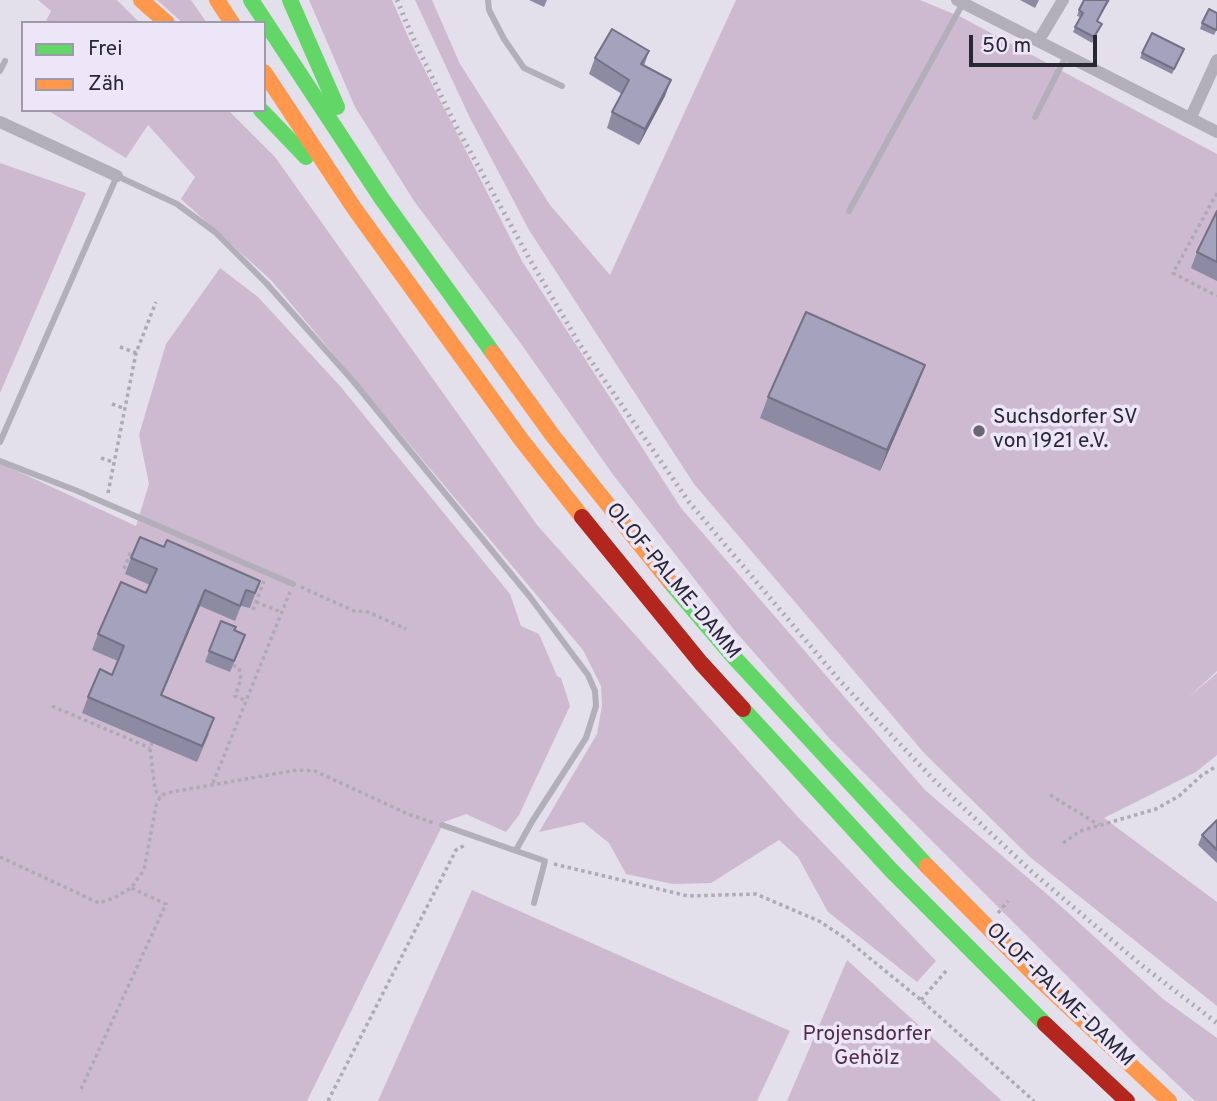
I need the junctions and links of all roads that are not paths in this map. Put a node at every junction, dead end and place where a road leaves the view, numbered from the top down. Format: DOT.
graph roads {
  1 [pos="141,0"];
  2 [pos="217,0"];
  3 [pos="251,0"];
  4 [pos="290,0"];
  5 [pos="488,0"];
  6 [pos="1063,0"];
  7 [pos="960,2"];
  8 [pos="165,21"];
  9 [pos="231,21"];
  10 [pos="265,21"];
  11 [pos="266,23"];
  12 [pos="1039,40"];
  13 [pos="1067,54"];
  14 [pos="1217,60"];
  15 [pos="5,61"];
  16 [pos="0,71"];
  17 [pos="266,75"];
  18 [pos="562,86"];
  19 [pos="263,112"];
  20 [pos="1035,117"];
  21 [pos="1191,117"];
  22 [pos="0,122"];
  23 [pos="1217,132"];
  24 [pos="117,176"];
  25 [pos="382,199"];
  26 [pos="354,208"];
  27 [pos="849,211"];
  28 [pos="0,442"];
  29 [pos="0,461"];
  30 [pos="293,584"];
  31 [pos="442,825"];
  32 [pos="516,850"];
  33 [pos="534,903"];
  34 [pos="1127,1101"];
  35 [pos="1169,1101"];
  1 -- 8 [label="highway"];
  2 -- 9 [label="highway"];
  3 -- 10 [label="highway, OLOF-PALME-DAMM"];
  4 -- 25 [label="highway"];
  5 -- 18 [label="lane"];
  6 -- 12 [label="street"];
  7 -- 12 [label="street"];
  7 -- 27 [label="lane"];
  11 -- 25 [label="highway, OLOF-PALME-DAMM"];
  12 -- 13 [label="street"];
  13 -- 20 [label="lane"];
  13 -- 21 [label="street"];
  14 -- 21 [label="street"];
  15 -- 16 [label="lane"];
  17 -- 26 [label="highway, OLOF-PALME-DAMM"];
  19 -- 26 [label="highway"];
  21 -- 23 [label="street"];
  22 -- 24 [label="street"];
  24 -- 28 [label="lane"];
  24 -- 32 [label="lane"];
  25 -- 35 [label="highway, OLOF-PALME-DAMM"];
  26 -- 34 [label="highway, OLOF-PALME-DAMM"];
  29 -- 30 [label="lane"];
  31 -- 32 [label="lane"];
  32 -- 33 [label="lane"];
}
